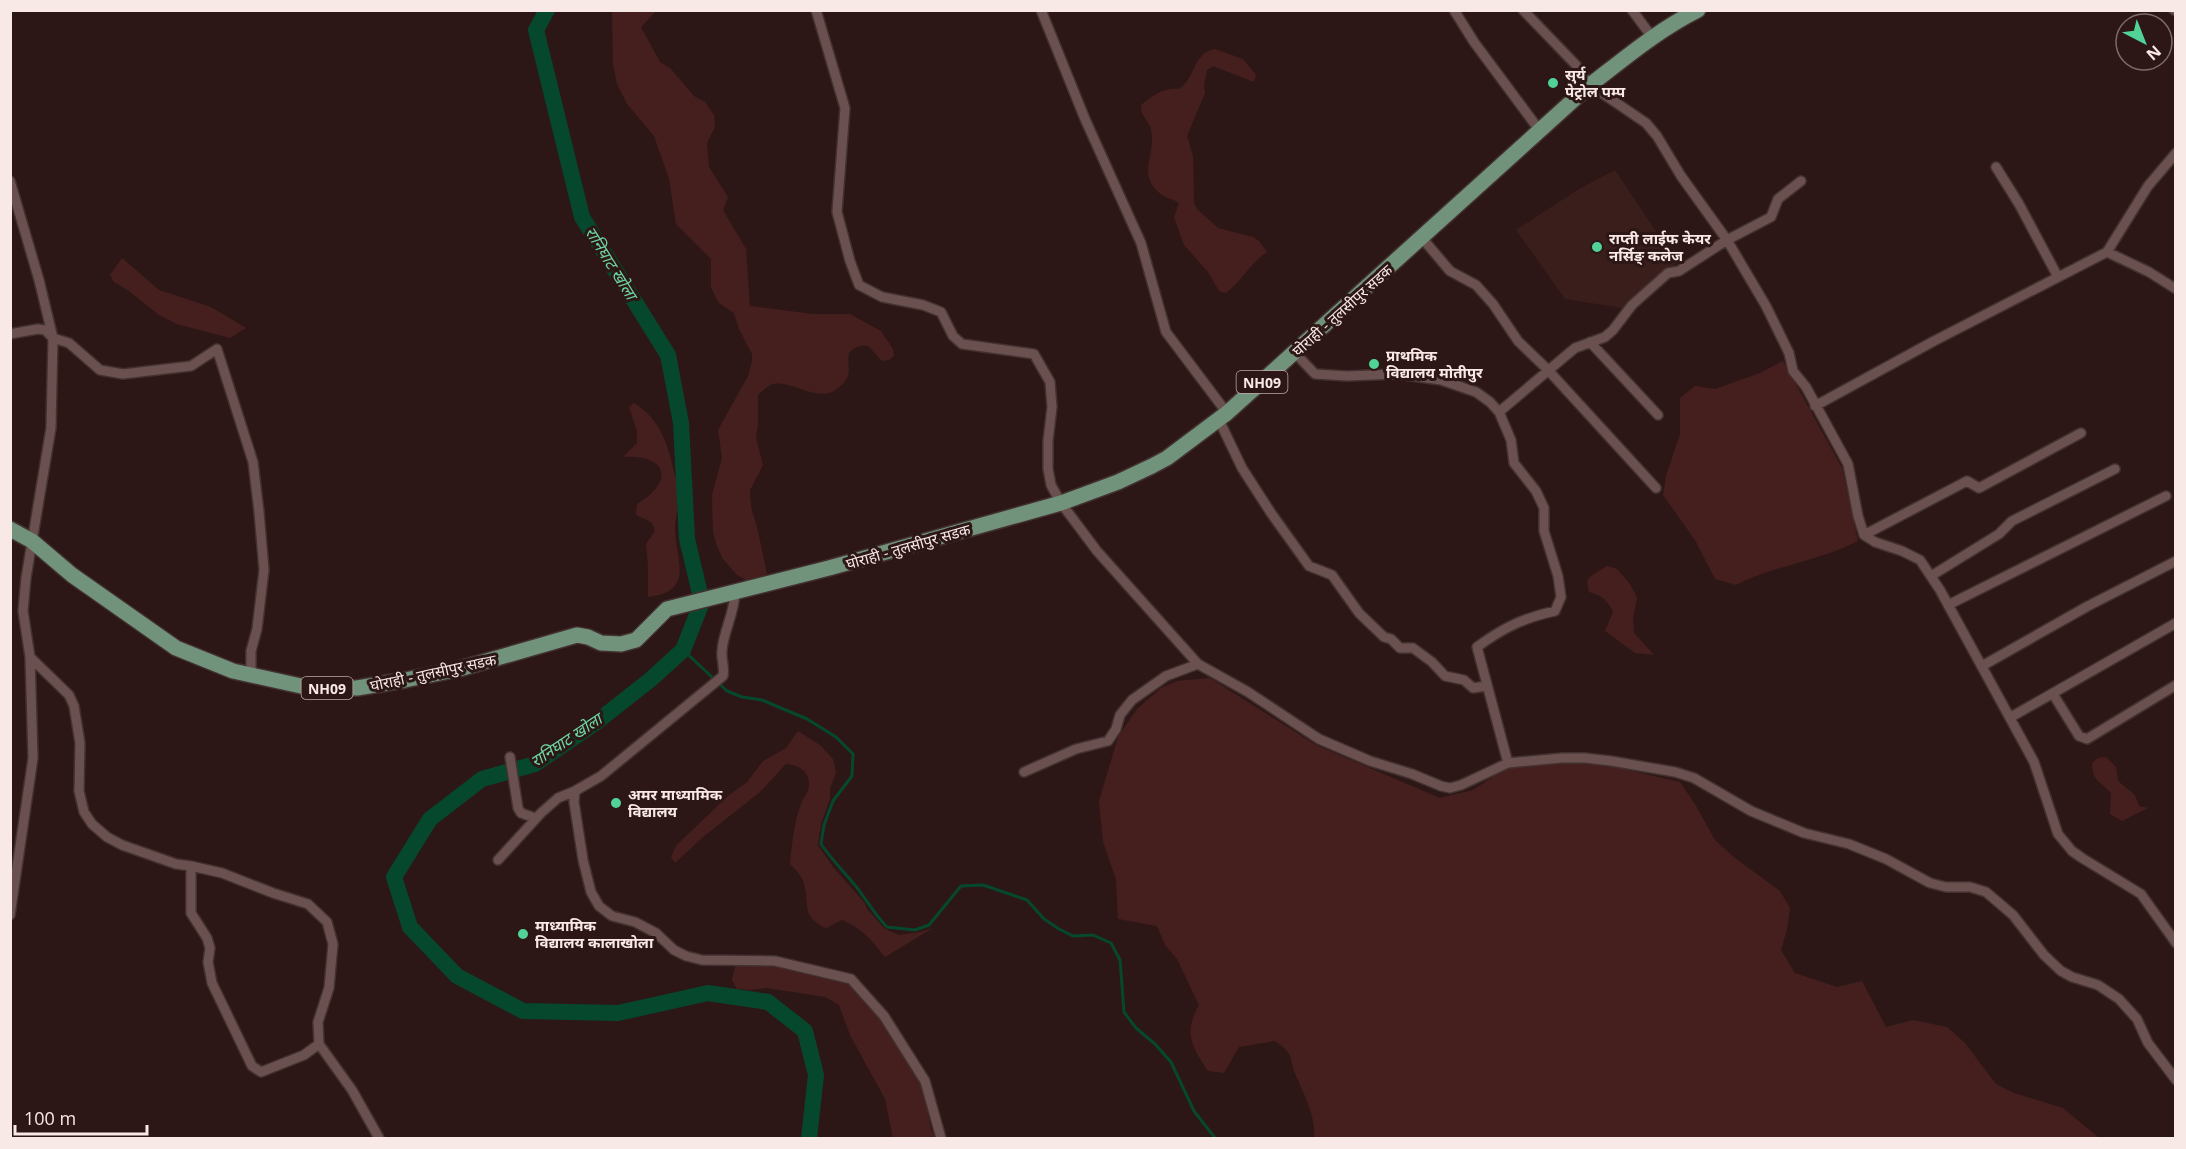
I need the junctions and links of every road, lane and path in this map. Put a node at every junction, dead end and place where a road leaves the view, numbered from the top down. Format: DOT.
graph roads {
  1 [pos="816,10"];
  2 [pos="1041,10"];
  3 [pos="1454,10"];
  4 [pos="1523,10"];
  5 [pos="1632,10"];
  6 [pos="1698,10"];
  7 [pos="1653,37"];
  8 [pos="1590,85"];
  9 [pos="1540,131"];
  10 [pos="2175,153"];
  11 [pos="1996,167"];
  12 [pos="10,181"];
  13 [pos="1801,181"];
  14 [pos="1422,238"];
  15 [pos="1727,240"];
  16 [pos="2107,252"];
  17 [pos="2058,277"];
  18 [pos="2175,289"];
  19 [pos="10,334"];
  20 [pos="53,338"];
  21 [pos="1590,342"];
  22 [pos="1294,353"];
  23 [pos="1548,370"];
  24 [pos="1815,406"];
  25 [pos="1499,412"];
  26 [pos="1658,415"];
  27 [pos="1223,417"];
  28 [pos="2081,433"];
  29 [pos="2115,469"];
  30 [pos="1656,488"];
  31 [pos="2166,496"];
  32 [pos="1061,503"];
  33 [pos="10,529"];
  34 [pos="1864,535"];
  35 [pos="32,541"];
  36 [pos="2175,561"];
  37 [pos="1931,576"];
  38 [pos="735,593"];
  39 [pos="1948,605"];
  40 [pos="2175,623"];
  41 [pos="30,657"];
  42 [pos="1198,664"];
  43 [pos="1982,666"];
  44 [pos="251,675"];
  45 [pos="1486,686"];
  46 [pos="2175,686"];
  47 [pos="2053,694"];
  48 [pos="2011,717"];
  49 [pos="510,757"];
  50 [pos="1508,763"];
  51 [pos="1024,772"];
  52 [pos="575,791"];
  53 [pos="535,818"];
  54 [pos="498,860"];
  55 [pos="191,866"];
  56 [pos="10,915"];
  57 [pos="2175,943"];
  58 [pos="319,1044"];
  59 [pos="2175,1080"];
  60 [pos="380,1138"];
  61 [pos="941,1138"];
  1 -- 32 [label="street"];
  2 -- 27 [label="street"];
  3 -- 9 [label="street"];
  4 -- 8 [label="street"];
  5 -- 7 [label="street"];
  6 -- 7 [label="main road, घोराही - तुलसीपुर सडक / NH09"];
  7 -- 8 [label="main road, घोराही - तुलसीपुर सडक / NH09"];
  8 -- 9 [label="main road, घोराही - तुलसीपुर सडक / NH09"];
  8 -- 15 [label="street"];
  9 -- 14 [label="main road, घोराही - तुलसीपुर सडक / NH09"];
  10 -- 16 [label="street"];
  11 -- 17 [label="street"];
  12 -- 20 [label="street"];
  13 -- 15 [label="street"];
  14 -- 22 [label="main road, घोराही - तुलसीपुर सडक / NH09"];
  14 -- 23 [label="street"];
  15 -- 21 [label="street"];
  15 -- 24 [label="street"];
  16 -- 17 [label="street"];
  16 -- 18 [label="street"];
  17 -- 24 [label="street"];
  19 -- 20 [label="street"];
  20 -- 35 [label="street"];
  20 -- 44 [label="street"];
  21 -- 23 [label="street"];
  21 -- 26 [label="street"];
  22 -- 25 [label="street"];
  22 -- 27 [label="main road, घोराही - तुलसीपुर सडक / NH09"];
  23 -- 25 [label="street"];
  23 -- 30 [label="street"];
  24 -- 34 [label="street"];
  25 -- 45 [label="street"];
  27 -- 32 [label="main road, घोराही - तुलसीपुर सडक / NH09"];
  27 -- 45 [label="street"];
  28 -- 34 [label="street"];
  29 -- 37 [label="street"];
  31 -- 39 [label="street"];
  32 -- 38 [label="main road, घोराही - तुलसीपुर सडक / NH09"];
  32 -- 42 [label="street"];
  33 -- 35 [label="main road, घोराही - तुलसीपुर सडक / NH09"];
  34 -- 37 [label="street"];
  35 -- 41 [label="street"];
  35 -- 44 [label="main road, घोराही - तुलसीपुर सडक / NH09"];
  36 -- 43 [label="street"];
  37 -- 39 [label="street"];
  38 -- 44 [label="main road, घोराही - तुलसीपुर सडक / NH09"];
  38 -- 52 [label="street"];
  39 -- 43 [label="street"];
  40 -- 47 [label="street"];
  41 -- 55 [label="street"];
  41 -- 56 [label="street"];
  42 -- 50 [label="street"];
  42 -- 51 [label="street"];
  43 -- 48 [label="street"];
  45 -- 50 [label="street"];
  46 -- 47 [label="street"];
  47 -- 48 [label="street"];
  48 -- 57 [label="street"];
  49 -- 53 [label="street"];
  50 -- 59 [label="street"];
  52 -- 53 [label="street"];
  52 -- 61 [label="street"];
  53 -- 54 [label="street"];
  55 -- 58 [label="street"];
  55 -- 58 [label="street"];
  58 -- 60 [label="street"];
}
